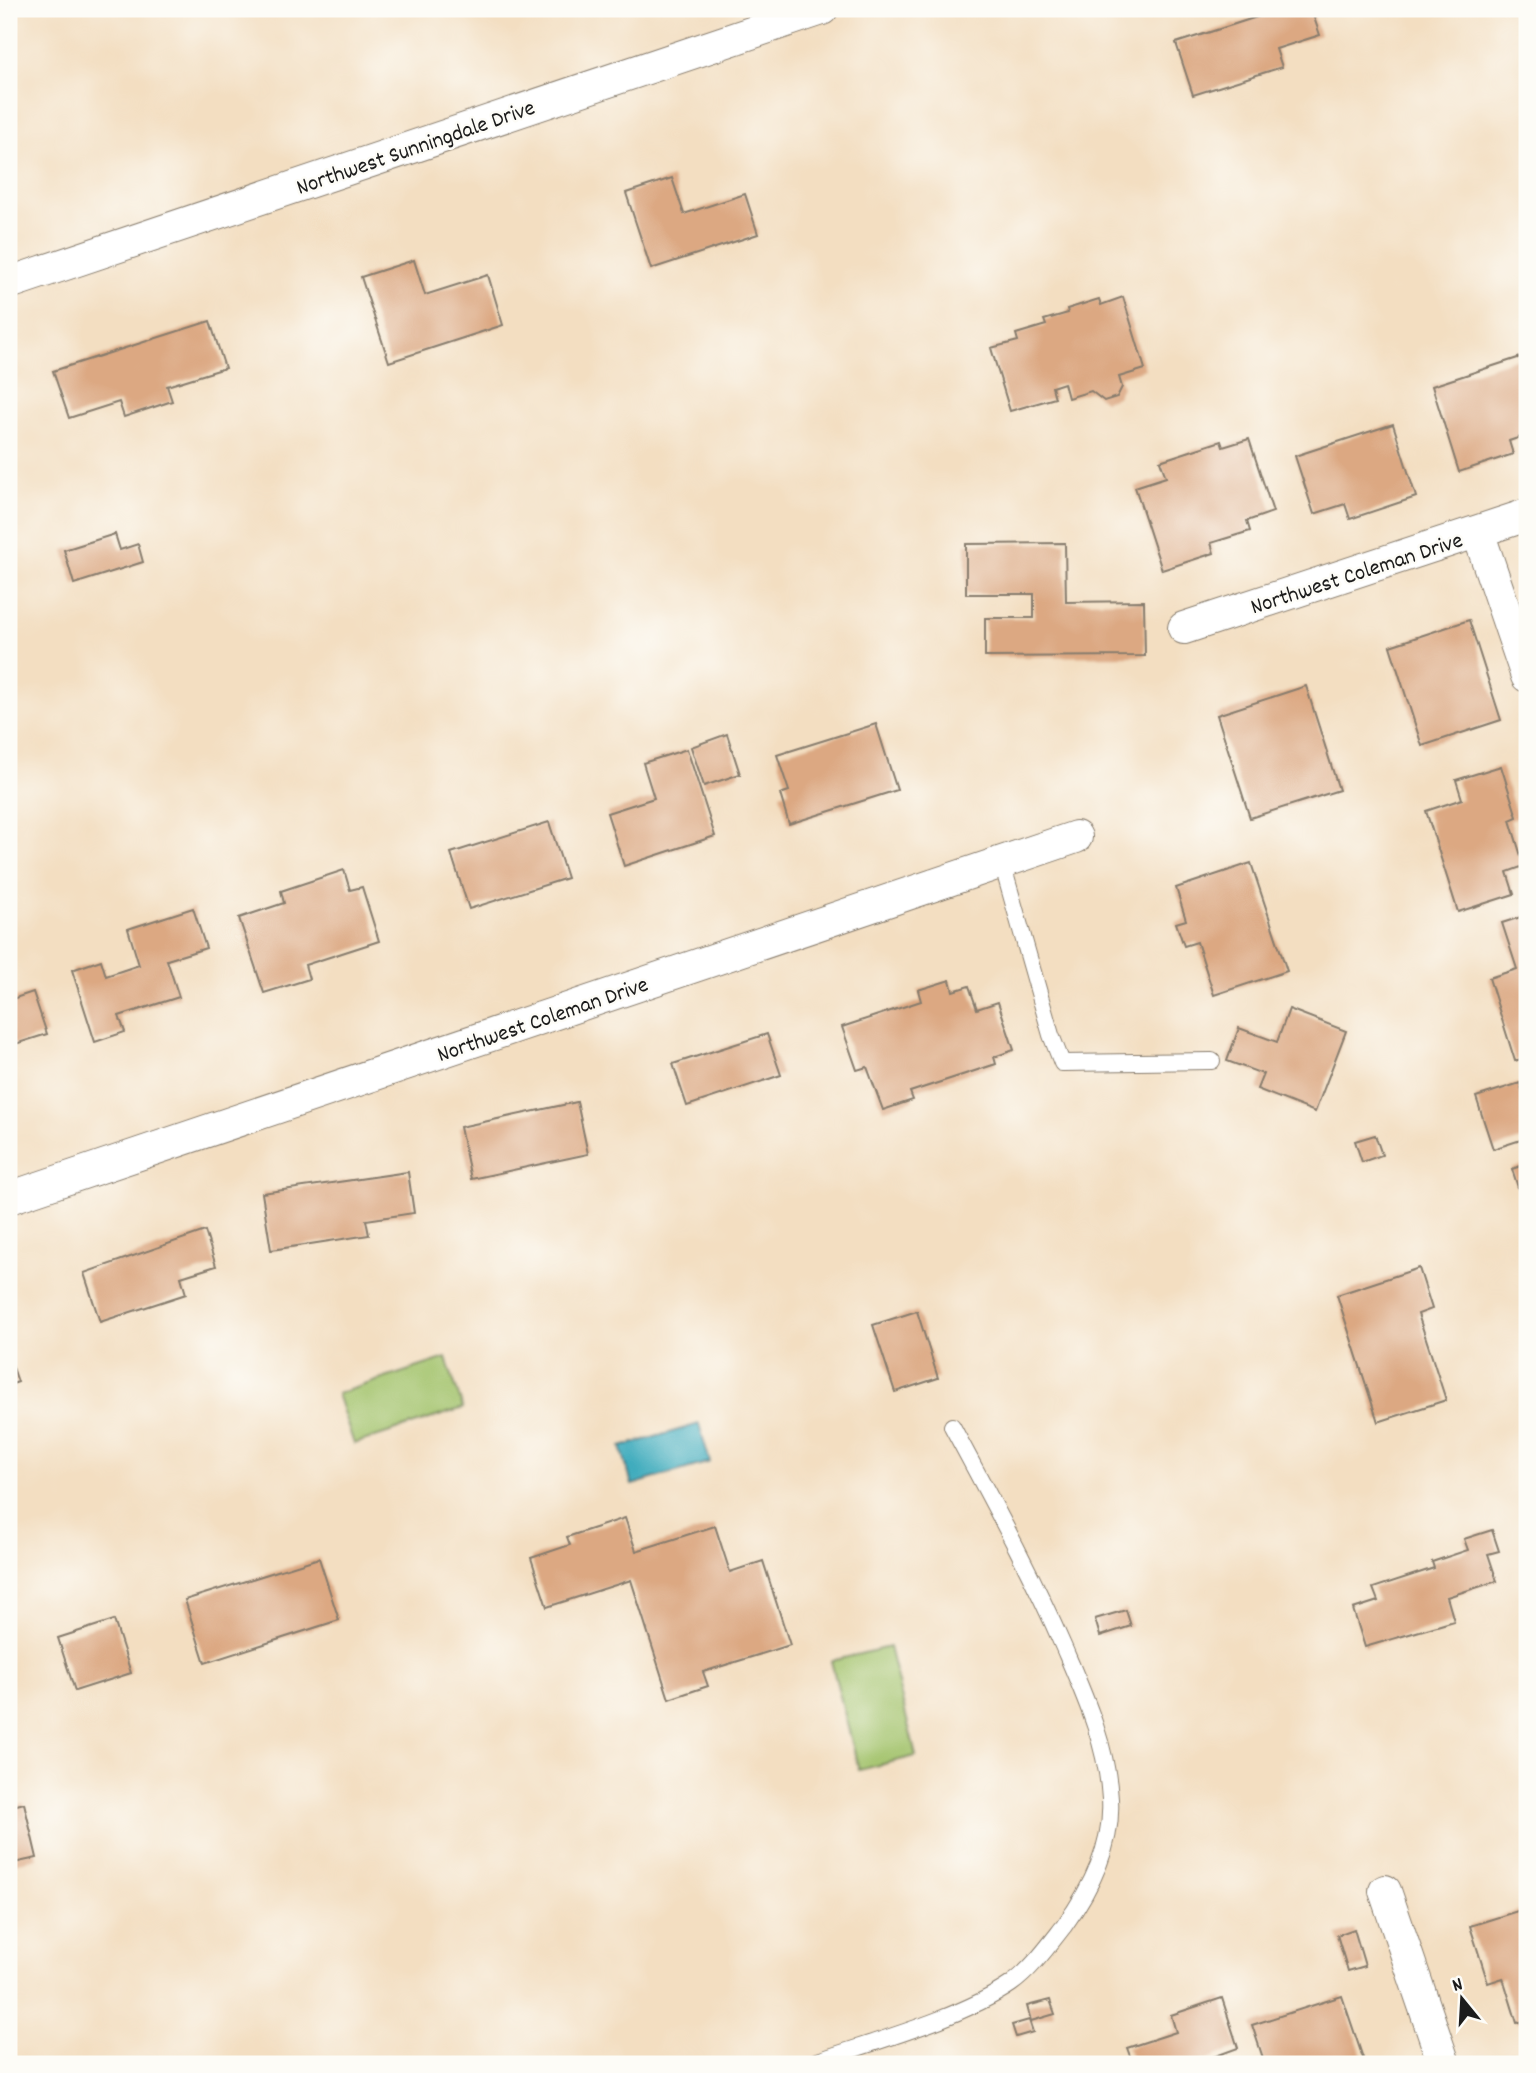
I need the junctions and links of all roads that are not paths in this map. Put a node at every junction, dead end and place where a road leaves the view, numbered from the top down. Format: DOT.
graph roads {
  1 [pos="822,9"];
  2 [pos="9,283"];
  3 [pos="1527,515"];
  4 [pos="1478,531"];
  5 [pos="1184,628"];
  6 [pos="1527,676"];
  7 [pos="1076,837"];
  8 [pos="1002,863"];
  9 [pos="1212,1061"];
  10 [pos="9,1198"];
  11 [pos="952,1426"];
  12 [pos="1385,1891"];
  13 [pos="809,2064"];
  14 [pos="1444,2064"];
  1 -- 2 [label="street, Northwest Sunningdale Drive"];
  3 -- 4 [label="street, Northwest Coleman Drive"];
  4 -- 5 [label="street, Northwest Coleman Drive"];
  4 -- 6 [label="street"];
  7 -- 8 [label="street, Northwest Coleman Drive"];
  8 -- 9 [label="lane"];
  8 -- 10 [label="street, Northwest Coleman Drive"];
  11 -- 13 [label="lane"];
  12 -- 14 [label="street"];
}
